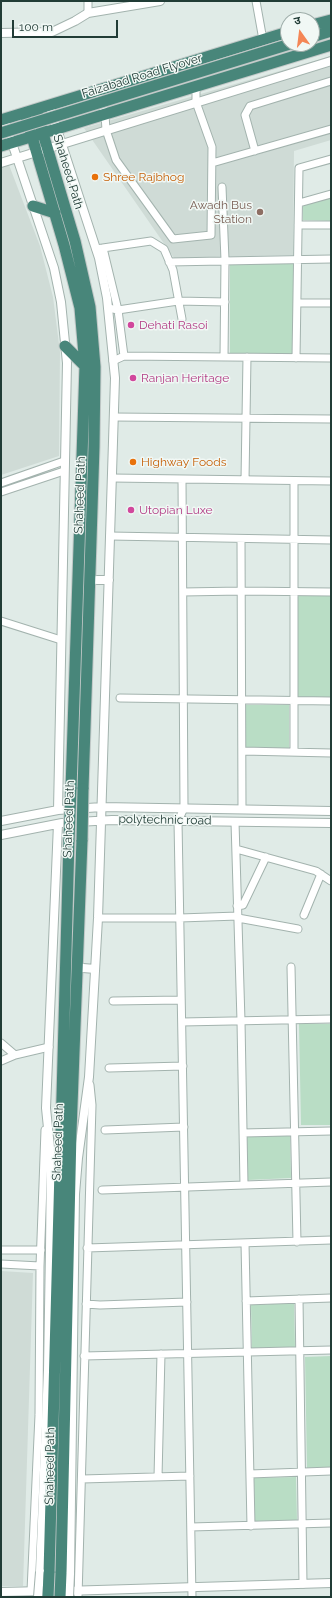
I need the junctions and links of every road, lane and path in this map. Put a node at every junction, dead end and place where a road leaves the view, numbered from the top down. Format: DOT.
graph roads {
  1 [pos="88,1"];
  2 [pos="160,1"];
  3 [pos="256,1"];
  4 [pos="88,13"];
  5 [pos="331,20"];
  6 [pos="320,23"];
  7 [pos="331,31"];
  8 [pos="1,33"];
  9 [pos="320,34"];
  10 [pos="280,35"];
  11 [pos="263,40"];
  12 [pos="331,45"];
  13 [pos="280,47"];
  14 [pos="331,61"];
  15 [pos="331,81"];
  16 [pos="196,86"];
  17 [pos="98,90"];
  18 [pos="196,102"];
  19 [pos="49,105"];
  20 [pos="36,110"];
  21 [pos="25,113"];
  22 [pos="105,115"];
  23 [pos="3,120"];
  24 [pos="57,129"];
  25 [pos="331,129"];
  26 [pos="106,130"];
  27 [pos="1,133"];
  28 [pos="43,133"];
  29 [pos="32,137"];
  30 [pos="12,143"];
  31 [pos="62,144"];
  32 [pos="1,146"];
  33 [pos="48,149"];
  34 [pos="255,151"];
  35 [pos="36,153"];
  36 [pos="18,158"];
  37 [pos="331,159"];
  38 [pos="212,163"];
  39 [pos="1,164"];
  40 [pos="222,187"];
  41 [pos="331,194"];
  42 [pos="298,203"];
  43 [pos="33,206"];
  44 [pos="55,213"];
  45 [pos="298,224"];
  46 [pos="331,225"];
  47 [pos="100,248"];
  48 [pos="298,259"];
  49 [pos="331,259"];
  50 [pos="225,260"];
  51 [pos="169,262"];
  52 [pos="178,301"];
  53 [pos="225,302"];
  54 [pos="297,303"];
  55 [pos="331,303"];
  56 [pos="108,308"];
  57 [pos="118,310"];
  58 [pos="182,319"];
  59 [pos="110,330"];
  60 [pos="122,341"];
  61 [pos="65,346"];
  62 [pos="124,356"];
  63 [pos="224,357"];
  64 [pos="247,357"];
  65 [pos="296,358"];
  66 [pos="331,358"];
  67 [pos="114,361"];
  68 [pos="86,366"];
  69 [pos="114,416"];
  70 [pos="246,418"];
  71 [pos="331,418"];
  72 [pos="64,461"];
  73 [pos="64,471"];
  74 [pos="112,478"];
  75 [pos="182,479"];
  76 [pos="245,480"];
  77 [pos="294,481"];
  78 [pos="331,481"];
  79 [pos="1,483"];
  80 [pos="1,492"];
  81 [pos="110,536"];
  82 [pos="183,537"];
  83 [pos="241,539"];
  84 [pos="294,539"];
  85 [pos="331,540"];
  86 [pos="62,579"];
  87 [pos="71,579"];
  88 [pos="97,580"];
  89 [pos="109,580"];
  90 [pos="241,591"];
  91 [pos="183,592"];
  92 [pos="294,592"];
  93 [pos="331,592"];
  94 [pos="1,621"];
  95 [pos="61,640"];
  96 [pos="120,698"];
  97 [pos="183,699"];
  98 [pos="242,700"];
  99 [pos="294,701"];
  100 [pos="331,701"];
  101 [pos="243,751"];
  102 [pos="294,752"];
  103 [pos="331,753"];
  104 [pos="102,807"];
  105 [pos="184,808"];
  106 [pos="58,810"];
  107 [pos="242,810"];
  108 [pos="331,811"];
  109 [pos="102,820"];
  110 [pos="1,821"];
  111 [pos="178,821"];
  112 [pos="235,822"];
  113 [pos="331,823"];
  114 [pos="58,824"];
  115 [pos="1,835"];
  116 [pos="236,849"];
  117 [pos="266,857"];
  118 [pos="321,874"];
  119 [pos="331,881"];
  120 [pos="237,906"];
  121 [pos="304,915"];
  122 [pos="238,917"];
  123 [pos="98,918"];
  124 [pos="180,918"];
  125 [pos="298,929"];
  126 [pos="291,967"];
  127 [pos="83,968"];
  128 [pos="95,969"];
  129 [pos="182,1000"];
  130 [pos="113,1001"];
  131 [pos="331,1019"];
  132 [pos="293,1020"];
  133 [pos="242,1021"];
  134 [pos="182,1022"];
  135 [pos="1,1043"];
  136 [pos="49,1047"];
  137 [pos="15,1055"];
  138 [pos="1,1061"];
  139 [pos="183,1066"];
  140 [pos="109,1068"];
  141 [pos="89,1077"];
  142 [pos="46,1108"];
  143 [pos="184,1127"];
  144 [pos="105,1130"];
  145 [pos="331,1131"];
  146 [pos="295,1132"];
  147 [pos="243,1133"];
  148 [pos="77,1163"];
  149 [pos="90,1163"];
  150 [pos="55,1182"];
  151 [pos="331,1182"];
  152 [pos="296,1184"];
  153 [pos="244,1185"];
  154 [pos="185,1187"];
  155 [pos="102,1190"];
  156 [pos="72,1227"];
  157 [pos="331,1240"];
  158 [pos="297,1242"];
  159 [pos="245,1243"];
  160 [pos="186,1245"];
  161 [pos="88,1248"];
  162 [pos="1,1250"];
  163 [pos="41,1250"];
  164 [pos="1,1264"];
  165 [pos="40,1266"];
  166 [pos="331,1298"];
  167 [pos="299,1299"];
  168 [pos="246,1300"];
  169 [pos="187,1302"];
  170 [pos="86,1304"];
  171 [pos="331,1350"];
  172 [pos="300,1351"];
  173 [pos="247,1352"];
  174 [pos="161,1354"];
  175 [pos="188,1354"];
  176 [pos="84,1356"];
  177 [pos="331,1471"];
  178 [pos="302,1472"];
  179 [pos="250,1474"];
  180 [pos="190,1476"];
  181 [pos="158,1477"];
  182 [pos="82,1478"];
  183 [pos="331,1523"];
  184 [pos="302,1524"];
  185 [pos="251,1526"];
  186 [pos="191,1527"];
  187 [pos="56,1536"];
  188 [pos="44,1572"];
  189 [pos="65,1573"];
  190 [pos="331,1583"];
  191 [pos="303,1584"];
  192 [pos="192,1587"];
  193 [pos="1,1592"];
  194 [pos="31,1592"];
  195 [pos="78,1594"];
  196 [pos="38,1597"];
  197 [pos="48,1597"];
  198 [pos="60,1597"];
  199 [pos="68,1597"];
  200 [pos="192,1597"];
  1 -- 4 [label="street"];
  2 -- 4 [label="street"];
  3 -- 11 [label="street"];
  4 -- 8 [label="street"];
  5 -- 6 [label="highway"];
  7 -- 9 [label="highway"];
  10 -- 11 [label="highway"];
  11 -- 17 [label="highway"];
  12 -- 16 [label="highway"];
  13 -- 27 [label="highway, Faizabad Road Flyover, bridge"];
  14 -- 18 [label="street"];
  15 -- 34 [label="street"];
  16 -- 18 [label="street"];
  16 -- 22 [label="highway"];
  17 -- 19 [label="highway"];
  17 -- 22 [label="street"];
  18 -- 26 [label="street"];
  18 -- 38 [label="street"];
  19 -- 20 [label="highway"];
  19 -- 24 [label="street"];
  20 -- 21 [label="highway"];
  20 -- 28 [label="highway, Shaheed Path"];
  21 -- 23 [label="highway"];
  21 -- 29 [label="highway, Shaheed Path"];
  22 -- 24 [label="highway"];
  22 -- 26 [label="street"];
  23 -- 30 [label="street"];
  24 -- 28 [label="highway"];
  24 -- 31 [label="street"];
  25 -- 34 [label="street"];
  26 -- 31 [label="street"];
  26 -- 38 [label="street"];
  28 -- 29 [label="highway"];
  28 -- 33 [label="highway, Shaheed Path"];
  29 -- 30 [label="highway"];
  29 -- 35 [label="highway, Shaheed Path"];
  30 -- 32 [label="highway"];
  30 -- 36 [label="street"];
  31 -- 33 [label="street"];
  31 -- 47 [label="street"];
  33 -- 35 [label="street"];
  33 -- 156 [label="highway, Shaheed Path, bridge"];
  34 -- 38 [label="street"];
  35 -- 36 [label="street"];
  35 -- 44 [label="highway, Shaheed Path"];
  36 -- 39 [label="street"];
  36 -- 43 [label="street"];
  37 -- 42 [label="street"];
  40 -- 50 [label="street"];
  41 -- 42 [label="street"];
  42 -- 45 [label="street"];
  43 -- 44 [label="highway"];
  43 -- 61 [label="street"];
  44 -- 68 [label="highway, Shaheed Path"];
  45 -- 46 [label="street"];
  45 -- 48 [label="street"];
  47 -- 51 [label="street"];
  47 -- 56 [label="street"];
  47 -- 57 [label="street"];
  48 -- 49 [label="street"];
  48 -- 50 [label="street"];
  48 -- 54 [label="street"];
  50 -- 51 [label="street"];
  50 -- 53 [label="street"];
  51 -- 52 [label="street"];
  52 -- 53 [label="street"];
  52 -- 57 [label="street"];
  52 -- 58 [label="street"];
  53 -- 63 [label="street"];
  54 -- 55 [label="street"];
  54 -- 65 [label="street"];
  56 -- 57 [label="street"];
  56 -- 59 [label="street"];
  57 -- 60 [label="street"];
  59 -- 60 [label="street"];
  59 -- 67 [label="street"];
  60 -- 62 [label="street"];
  61 -- 68 [label="highway"];
  61 -- 72 [label="street"];
  62 -- 63 [label="street"];
  62 -- 67 [label="street"];
  63 -- 64 [label="street"];
  64 -- 65 [label="street"];
  64 -- 70 [label="street"];
  65 -- 66 [label="street"];
  67 -- 69 [label="street"];
  68 -- 150 [label="highway, Shaheed Path, bridge"];
  69 -- 70 [label="street"];
  69 -- 74 [label="street"];
  70 -- 71 [label="street"];
  70 -- 76 [label="street"];
  72 -- 73 [label="street"];
  72 -- 79 [label="street"];
  73 -- 80 [label="street"];
  73 -- 86 [label="street"];
  74 -- 75 [label="street"];
  74 -- 81 [label="street"];
  75 -- 76 [label="street"];
  75 -- 82 [label="street"];
  76 -- 77 [label="street"];
  77 -- 78 [label="street"];
  77 -- 84 [label="street"];
  81 -- 82 [label="street"];
  81 -- 89 [label="street"];
  82 -- 83 [label="street"];
  82 -- 91 [label="street"];
  83 -- 84 [label="street"];
  83 -- 90 [label="street"];
  84 -- 85 [label="street"];
  84 -- 92 [label="street"];
  86 -- 87 [label="street"];
  86 -- 95 [label="street"];
  88 -- 89 [label="street"];
  89 -- 104 [label="street"];
  90 -- 91 [label="street"];
  90 -- 92 [label="street"];
  90 -- 98 [label="street"];
  91 -- 97 [label="street"];
  92 -- 93 [label="street"];
  92 -- 99 [label="street"];
  94 -- 95 [label="street"];
  95 -- 106 [label="street"];
  96 -- 97 [label="street"];
  97 -- 98 [label="street"];
  97 -- 105 [label="street"];
  98 -- 99 [label="street"];
  98 -- 101 [label="street"];
  99 -- 100 [label="street"];
  99 -- 102 [label="street"];
  101 -- 102 [label="street"];
  101 -- 107 [label="street"];
  102 -- 103 [label="street"];
  104 -- 105 [label="street"];
  104 -- 106 [label="street"];
  104 -- 109 [label="street"];
  105 -- 107 [label="street"];
  105 -- 111 [label="street"];
  106 -- 110 [label="street"];
  107 -- 108 [label="street"];
  109 -- 111 [label="street, polytechnic road"];
  109 -- 114 [label="street, polytechnic road"];
  109 -- 123 [label="street"];
  111 -- 112 [label="street, polytechnic road"];
  111 -- 124 [label="street"];
  112 -- 113 [label="street, polytechnic road"];
  112 -- 116 [label="street"];
  114 -- 115 [label="street, polytechnic road"];
  114 -- 136 [label="street"];
  116 -- 117 [label="street"];
  116 -- 120 [label="street"];
  117 -- 118 [label="street"];
  117 -- 120 [label="street"];
  118 -- 119 [label="street"];
  118 -- 121 [label="street"];
  120 -- 122 [label="street"];
  122 -- 124 [label="street"];
  122 -- 125 [label="street"];
  122 -- 133 [label="street"];
  123 -- 124 [label="street"];
  123 -- 128 [label="street"];
  124 -- 129 [label="street"];
  126 -- 132 [label="street"];
  127 -- 128 [label="street"];
  128 -- 141 [label="street"];
  129 -- 130 [label="street"];
  129 -- 134 [label="street"];
  131 -- 132 [label="street"];
  132 -- 133 [label="street"];
  132 -- 146 [label="street"];
  133 -- 134 [label="street"];
  133 -- 147 [label="street"];
  134 -- 139 [label="street"];
  135 -- 137 [label="street"];
  136 -- 137 [label="street"];
  136 -- 142 [label="street"];
  137 -- 138 [label="street"];
  139 -- 140 [label="street"];
  139 -- 143 [label="street"];
  141 -- 148 [label="street"];
  141 -- 149 [label="street"];
  142 -- 150 [label="street"];
  142 -- 163 [label="street"];
  143 -- 144 [label="street"];
  143 -- 154 [label="street"];
  145 -- 146 [label="street"];
  146 -- 147 [label="street"];
  146 -- 152 [label="street"];
  147 -- 153 [label="street"];
  148 -- 149 [label="street"];
  148 -- 156 [label="street"];
  149 -- 161 [label="street"];
  150 -- 187 [label="highway, Shaheed Path"];
  150 -- 188 [label="street"];
  151 -- 152 [label="street"];
  152 -- 153 [label="street"];
  152 -- 158 [label="street"];
  153 -- 154 [label="street"];
  154 -- 155 [label="street"];
  154 -- 160 [label="street"];
  156 -- 187 [label="highway, Shaheed Path"];
  156 -- 189 [label="street"];
  157 -- 158 [label="street"];
  158 -- 159 [label="street"];
  159 -- 160 [label="street"];
  159 -- 168 [label="street"];
  160 -- 161 [label="street"];
  160 -- 169 [label="street"];
  161 -- 170 [label="street"];
  162 -- 163 [label="street"];
  163 -- 165 [label="street"];
  164 -- 165 [label="street"];
  165 -- 194 [label="street"];
  166 -- 167 [label="street"];
  167 -- 168 [label="street"];
  167 -- 172 [label="street"];
  168 -- 173 [label="street"];
  169 -- 170 [label="street"];
  169 -- 175 [label="street"];
  170 -- 176 [label="street"];
  171 -- 172 [label="street"];
  172 -- 173 [label="street"];
  172 -- 178 [label="street"];
  173 -- 175 [label="street"];
  173 -- 179 [label="street"];
  174 -- 175 [label="street"];
  174 -- 176 [label="street"];
  174 -- 181 [label="street"];
  175 -- 180 [label="street"];
  176 -- 182 [label="street"];
  177 -- 178 [label="street"];
  178 -- 179 [label="street"];
  178 -- 184 [label="street"];
  179 -- 185 [label="street"];
  180 -- 181 [label="street"];
  180 -- 186 [label="street"];
  181 -- 182 [label="street"];
  182 -- 195 [label="street"];
  183 -- 184 [label="street"];
  184 -- 185 [label="street"];
  184 -- 191 [label="street"];
  185 -- 186 [label="street"];
  186 -- 192 [label="street"];
  187 -- 188 [label="highway"];
  187 -- 189 [label="highway"];
  188 -- 196 [label="street, bridge"];
  188 -- 197 [label="highway, bridge"];
  189 -- 198 [label="highway, bridge"];
  189 -- 199 [label="street, bridge"];
  190 -- 191 [label="street"];
  191 -- 192 [label="street"];
  192 -- 195 [label="street"];
  192 -- 200 [label="street"];
  193 -- 194 [label="street"];
  194 -- 195 [label="street"];
}
